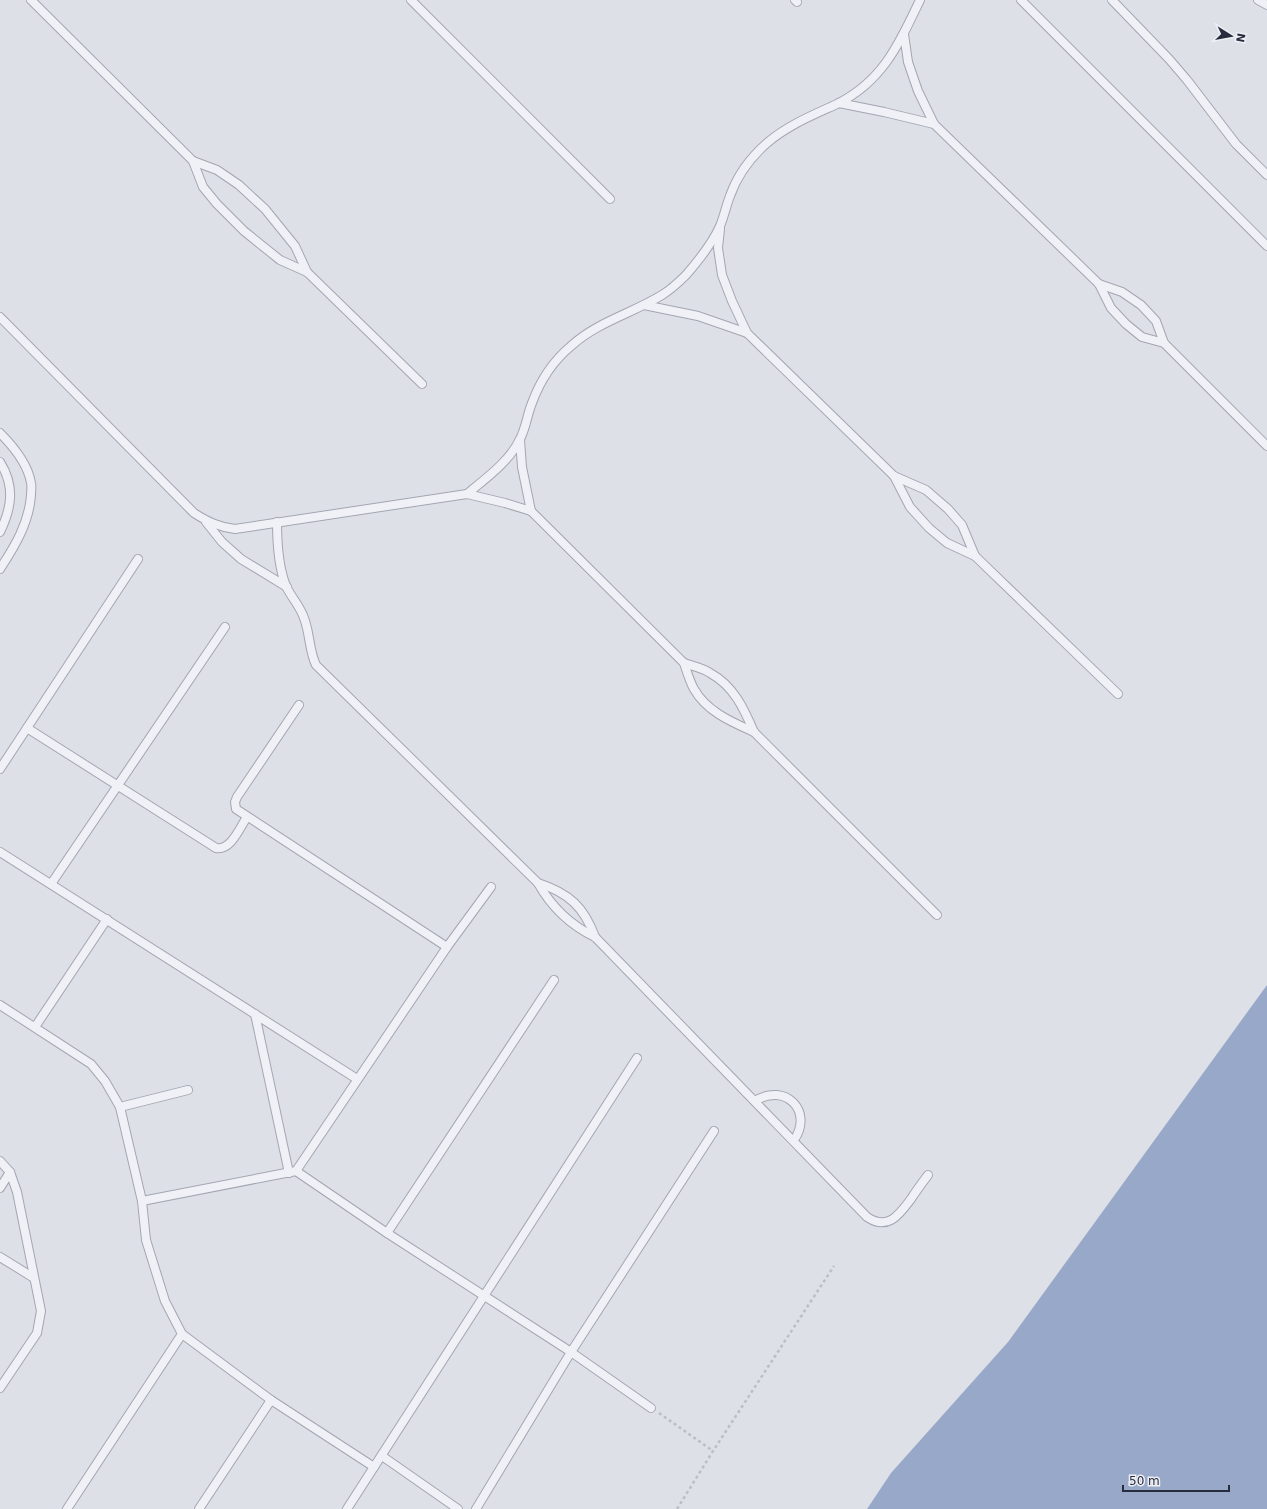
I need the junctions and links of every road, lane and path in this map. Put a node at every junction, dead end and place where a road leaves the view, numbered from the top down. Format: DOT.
graph roads {
  1 [pos="31,0"];
  2 [pos="412,0"];
  3 [pos="920,0"];
  4 [pos="1020,0"];
  5 [pos="1112,0"];
  6 [pos="1258,0"];
  7 [pos="1267,5"];
  8 [pos="904,34"];
  9 [pos="839,103"];
  10 [pos="934,124"];
  11 [pos="193,161"];
  12 [pos="1267,175"];
  13 [pos="610,199"];
  14 [pos="720,226"];
  15 [pos="1267,246"];
  16 [pos="307,272"];
  17 [pos="1099,284"];
  18 [pos="644,305"];
  19 [pos="0,317"];
  20 [pos="747,333"];
  21 [pos="1164,343"];
  22 [pos="422,384"];
  23 [pos="0,433"];
  24 [pos="520,440"];
  25 [pos="1267,446"];
  26 [pos="0,462"];
  27 [pos="894,476"];
  28 [pos="467,494"];
  29 [pos="530,511"];
  30 [pos="206,522"];
  31 [pos="277,522"];
  32 [pos="0,532"];
  33 [pos="975,556"];
  34 [pos="138,558"];
  35 [pos="0,569"];
  36 [pos="287,587"];
  37 [pos="225,627"];
  38 [pos="684,663"];
  39 [pos="1118,694"];
  40 [pos="300,705"];
  41 [pos="27,728"];
  42 [pos="754,732"];
  43 [pos="0,769"];
  44 [pos="117,785"];
  45 [pos="246,817"];
  46 [pos="0,852"];
  47 [pos="538,883"];
  48 [pos="51,884"];
  49 [pos="491,887"];
  50 [pos="937,915"];
  51 [pos="106,919"];
  52 [pos="595,937"];
  53 [pos="447,947"];
  54 [pos="554,980"];
  55 [pos="0,1005"];
  56 [pos="255,1014"];
  57 [pos="34,1027"];
  58 [pos="637,1058"];
  59 [pos="357,1079"];
  60 [pos="188,1090"];
  61 [pos="755,1101"];
  62 [pos="120,1107"];
  63 [pos="714,1131"];
  64 [pos="794,1140"];
  65 [pos="0,1161"];
  66 [pos="10,1172"];
  67 [pos="292,1172"];
  68 [pos="928,1175"];
  69 [pos="0,1188"];
  70 [pos="142,1201"];
  71 [pos="387,1234"];
  72 [pos="0,1257"];
  73 [pos="834,1266"];
  74 [pos="34,1278"];
  75 [pos="485,1296"];
  76 [pos="182,1334"];
  77 [pos="571,1352"];
  78 [pos="0,1388"];
  79 [pos="272,1400"];
  80 [pos="651,1408"];
  81 [pos="713,1451"];
  82 [pos="382,1456"];
  83 [pos="374,1467"];
  84 [pos="67,1509"];
  85 [pos="199,1509"];
  86 [pos="347,1509"];
  87 [pos="458,1509"];
  88 [pos="476,1509"];
  89 [pos="677,1509"];
  1 -- 11 [label="lane"];
  2 -- 13 [label="lane"];
  3 -- 8 [label="lane"];
  4 -- 15 [label="lane"];
  5 -- 12 [label="lane"];
  6 -- 7 [label="lane"];
  8 -- 9 [label="lane"];
  8 -- 10 [label="lane"];
  9 -- 10 [label="lane"];
  9 -- 14 [label="lane"];
  10 -- 17 [label="lane"];
  11 -- 16 [label="lane"];
  11 -- 16 [label="lane"];
  14 -- 18 [label="lane"];
  14 -- 20 [label="lane"];
  16 -- 22 [label="lane"];
  17 -- 21 [label="lane"];
  17 -- 21 [label="lane"];
  18 -- 20 [label="lane"];
  18 -- 24 [label="lane"];
  19 -- 30 [label="lane"];
  20 -- 27 [label="lane"];
  21 -- 25 [label="lane"];
  23 -- 35 [label="lane"];
  24 -- 28 [label="lane"];
  24 -- 29 [label="lane"];
  26 -- 32 [label="lane"];
  27 -- 33 [label="lane"];
  27 -- 33 [label="lane"];
  28 -- 29 [label="lane"];
  28 -- 31 [label="lane"];
  29 -- 38 [label="lane"];
  30 -- 31 [label="lane"];
  30 -- 36 [label="lane"];
  31 -- 36 [label="lane"];
  33 -- 39 [label="lane"];
  34 -- 41 [label="lane"];
  36 -- 47 [label="lane"];
  37 -- 44 [label="lane"];
  38 -- 42 [label="lane"];
  38 -- 42 [label="lane"];
  40 -- 45 [label="lane"];
  41 -- 43 [label="lane"];
  41 -- 44 [label="lane"];
  42 -- 50 [label="lane"];
  44 -- 45 [label="lane"];
  44 -- 48 [label="lane"];
  45 -- 53 [label="lane"];
  46 -- 48 [label="lane"];
  47 -- 52 [label="lane"];
  47 -- 52 [label="lane"];
  48 -- 51 [label="lane"];
  49 -- 53 [label="lane"];
  51 -- 56 [label="lane"];
  51 -- 57 [label="lane"];
  52 -- 61 [label="lane"];
  53 -- 59 [label="lane"];
  54 -- 71 [label="lane"];
  55 -- 57 [label="lane"];
  56 -- 59 [label="lane"];
  56 -- 67 [label="lane"];
  57 -- 62 [label="lane"];
  58 -- 75 [label="lane"];
  59 -- 67 [label="lane"];
  60 -- 62 [label="lane"];
  61 -- 64 [label="lane"];
  61 -- 64 [label="lane"];
  62 -- 70 [label="lane"];
  63 -- 77 [label="lane"];
  64 -- 68 [label="lane"];
  65 -- 66 [label="lane"];
  66 -- 69 [label="lane"];
  66 -- 74 [label="lane"];
  67 -- 70 [label="lane"];
  67 -- 71 [label="lane"];
  70 -- 76 [label="lane"];
  71 -- 75 [label="lane"];
  72 -- 74 [label="lane"];
  73 -- 81 [label="path"];
  74 -- 78 [label="lane"];
  75 -- 77 [label="lane"];
  75 -- 82 [label="lane"];
  76 -- 79 [label="lane"];
  76 -- 84 [label="lane"];
  77 -- 80 [label="lane"];
  77 -- 88 [label="lane"];
  79 -- 83 [label="lane"];
  79 -- 85 [label="lane"];
  80 -- 81 [label="path"];
  81 -- 89 [label="path"];
  82 -- 83 [label="lane"];
  82 -- 87 [label="lane"];
  83 -- 86 [label="lane"];
}
